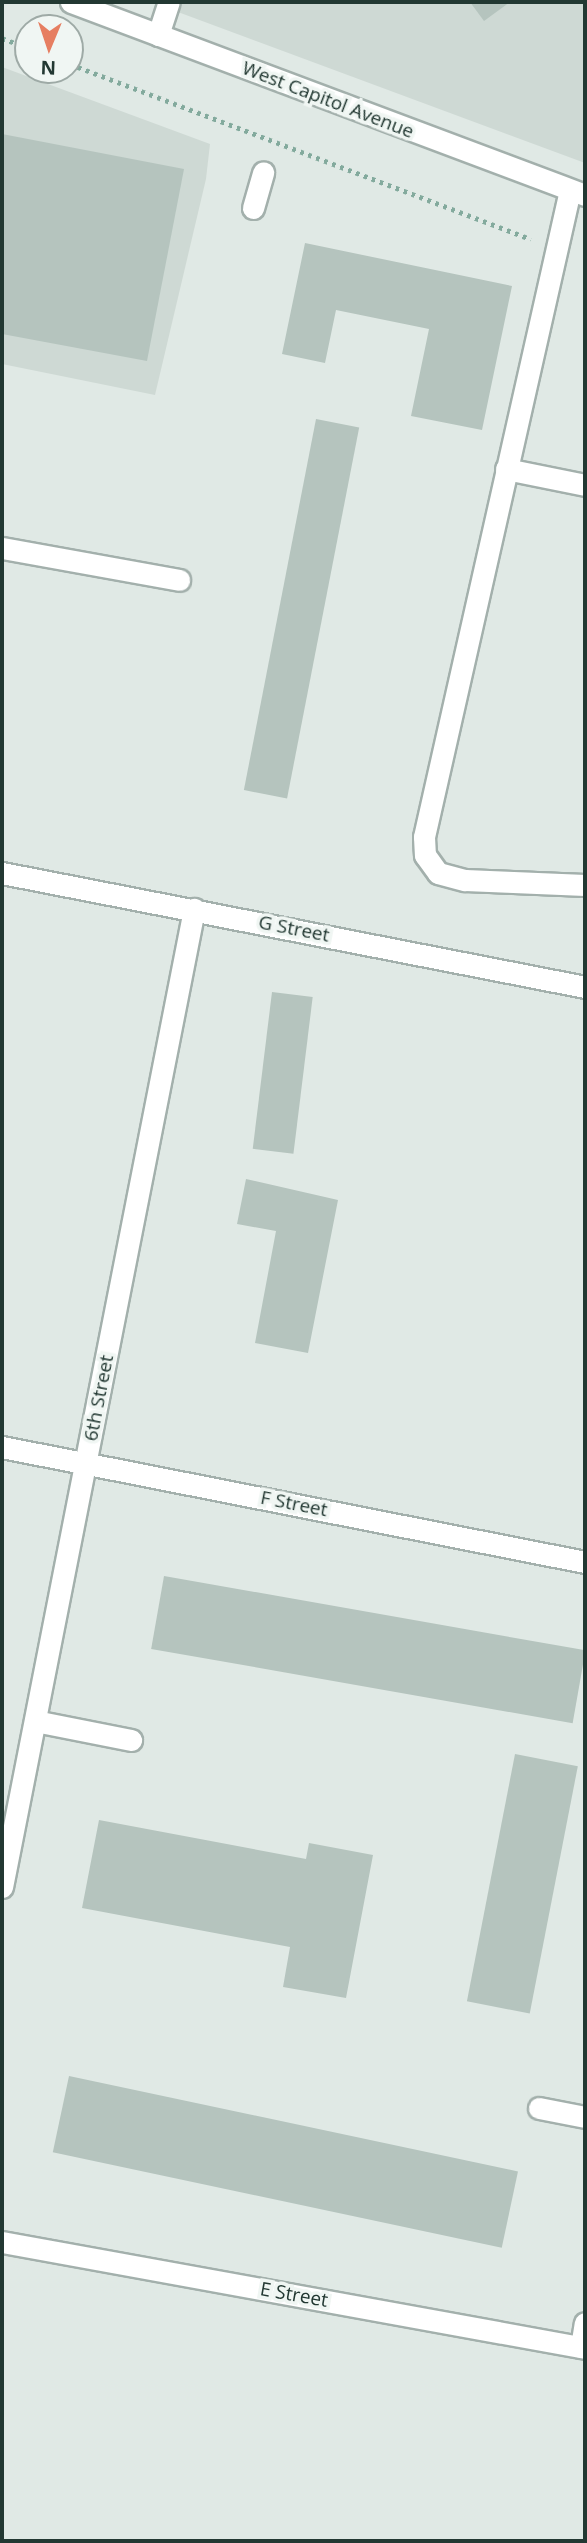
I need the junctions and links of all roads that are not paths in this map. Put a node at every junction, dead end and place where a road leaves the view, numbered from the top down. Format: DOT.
graph roads {
  1 [pos="71,2"];
  2 [pos="169,2"];
  3 [pos="158,35"];
  4 [pos="263,172"];
  5 [pos="578,192"];
  6 [pos="253,208"];
  7 [pos="506,468"];
  8 [pos="585,485"];
  9 [pos="2,548"];
  10 [pos="178,580"];
  11 [pos="2,873"];
  12 [pos="585,885"];
  13 [pos="194,909"];
  14 [pos="585,987"];
  15 [pos="2,1447"];
  16 [pos="86,1463"];
  17 [pos="585,1562"];
  18 [pos="35,1721"];
  19 [pos="131,1740"];
  20 [pos="2,1887"];
  21 [pos="539,2108"];
  22 [pos="585,2117"];
  23 [pos="2,2242"];
  24 [pos="585,2323"];
  25 [pos="583,2348"];
  1 -- 3 [label="street, West Capitol Avenue"];
  2 -- 3 [label="street"];
  3 -- 5 [label="street, West Capitol Avenue"];
  4 -- 6 [label="street"];
  5 -- 7 [label="street"];
  7 -- 8 [label="street"];
  7 -- 12 [label="street"];
  9 -- 10 [label="street"];
  11 -- 13 [label="street, G Street"];
  13 -- 14 [label="street, G Street"];
  13 -- 16 [label="street, 6th Street"];
  15 -- 16 [label="street, F Street"];
  16 -- 17 [label="street, F Street"];
  16 -- 18 [label="street, 6th Street"];
  18 -- 19 [label="street"];
  18 -- 20 [label="street, 6th Street"];
  21 -- 22 [label="street"];
  23 -- 25 [label="street, E Street"];
  24 -- 25 [label="street"];
}
